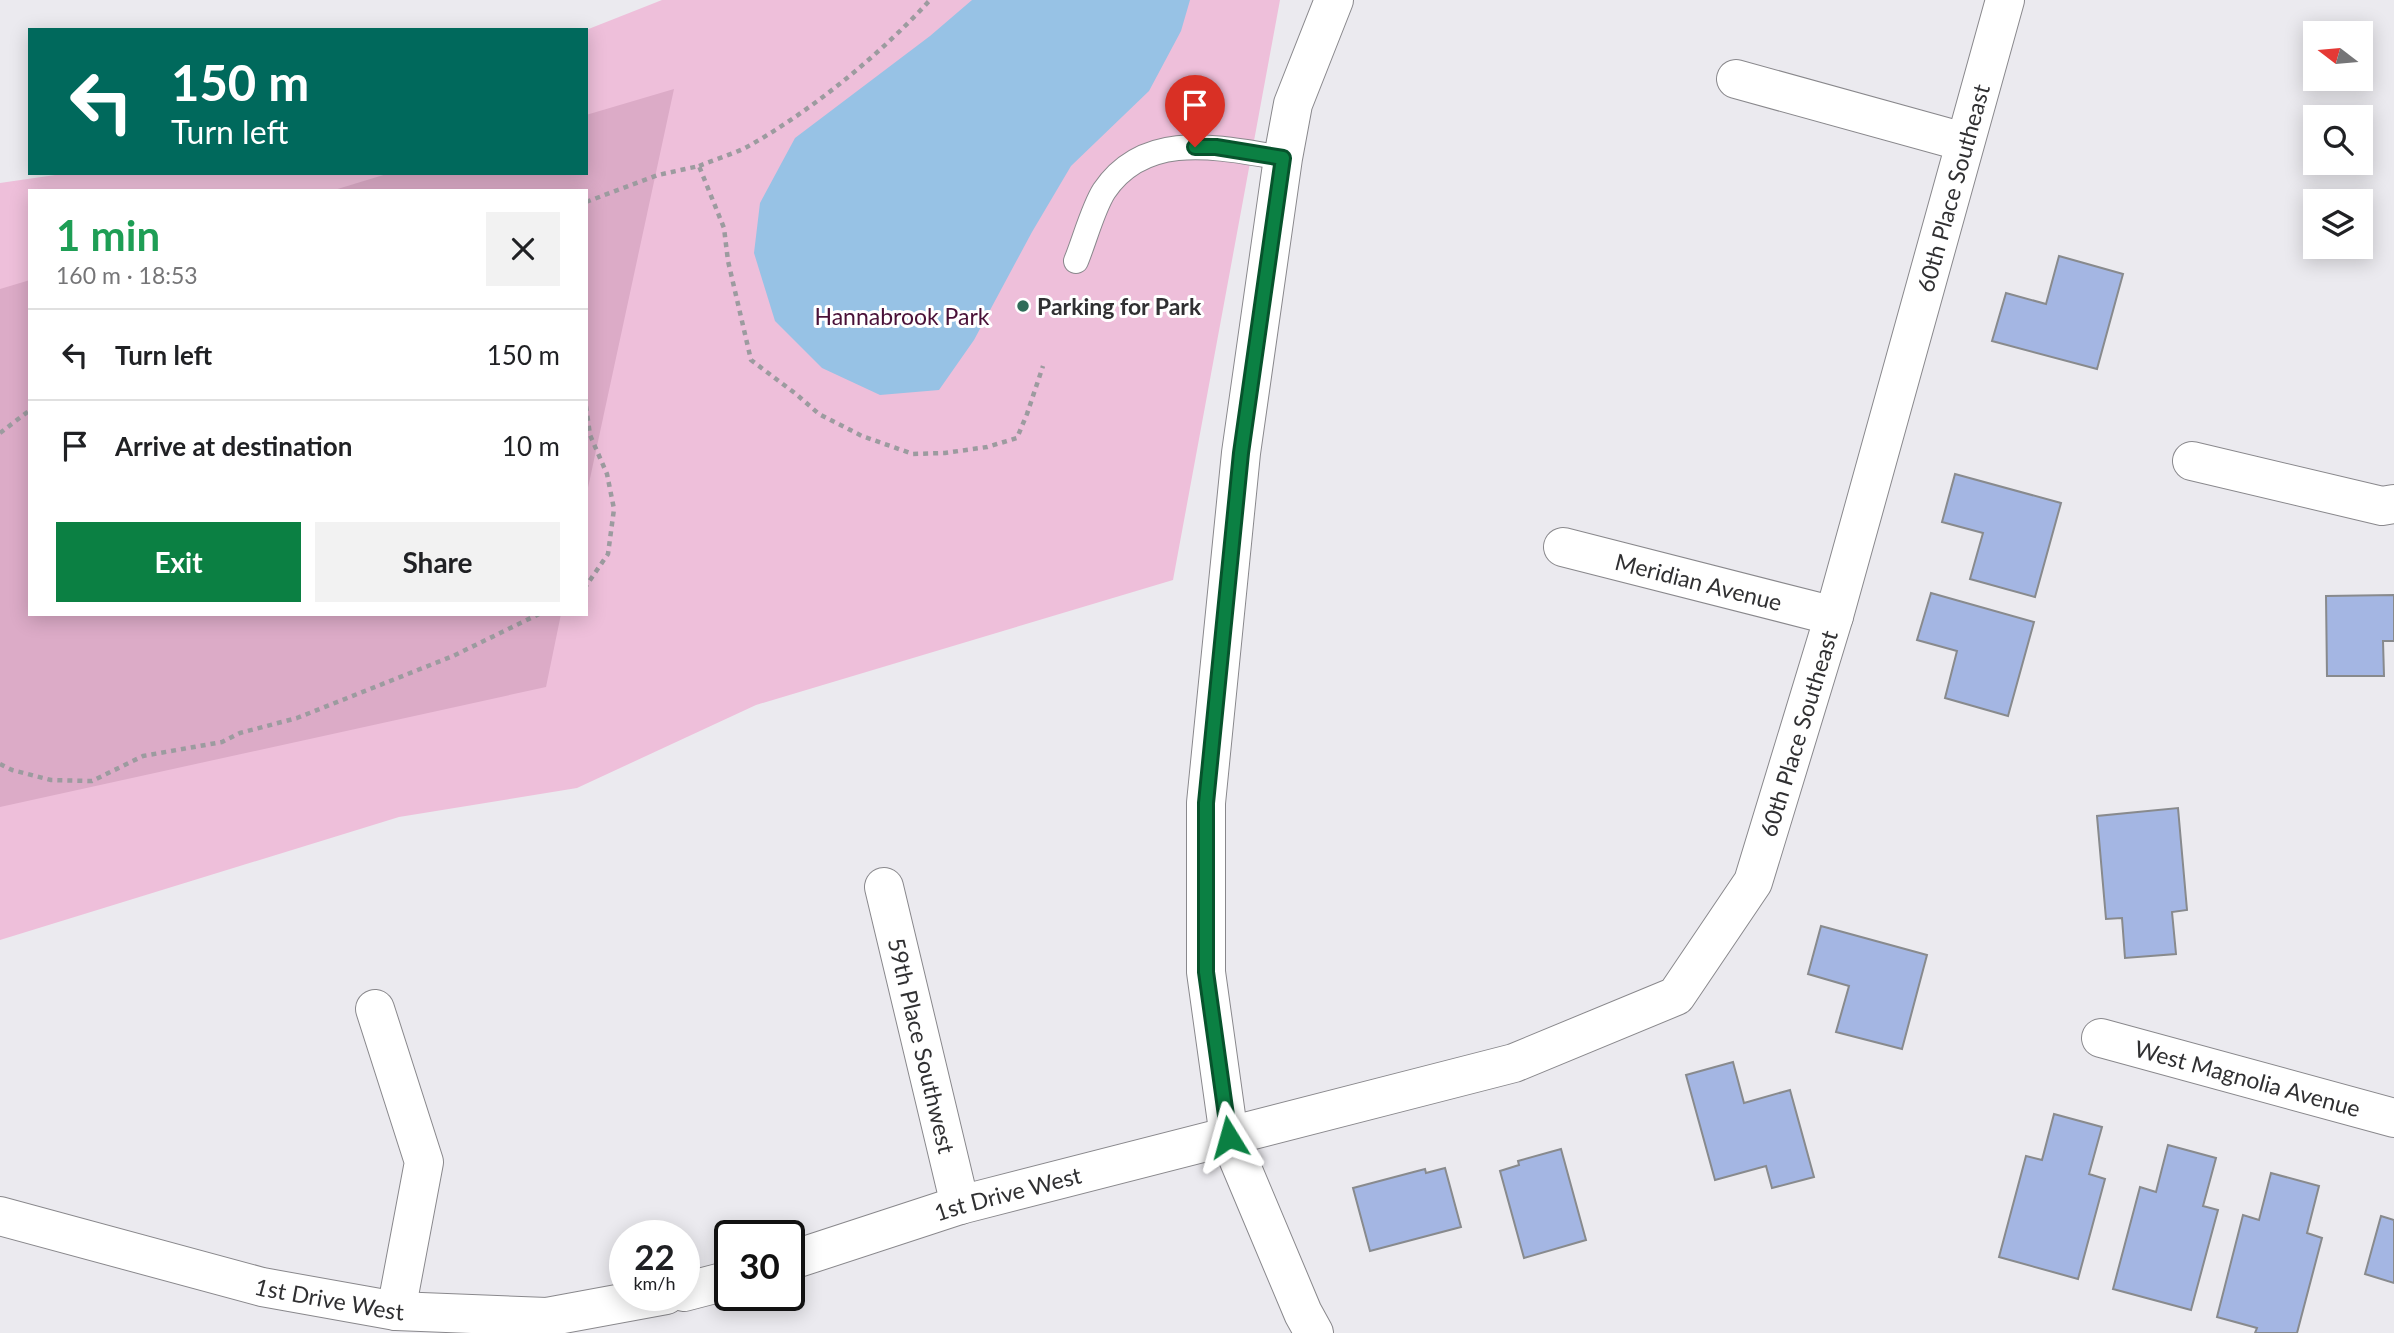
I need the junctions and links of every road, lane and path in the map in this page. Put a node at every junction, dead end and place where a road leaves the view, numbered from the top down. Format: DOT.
graph roads {
  1 [pos="930,0"];
  2 [pos="1334,0"];
  3 [pos="2005,0"];
  4 [pos="1736,79"];
  5 [pos="1964,142"];
  6 [pos="1283,158"];
  7 [pos="699,166"];
  8 [pos="588,201"];
  9 [pos="1076,261"];
  10 [pos="1043,366"];
  11 [pos="28,412"];
  12 [pos="588,420"];
  13 [pos="0,433"];
  14 [pos="2192,461"];
  15 [pos="2394,504"];
  16 [pos="1563,547"];
  17 [pos="588,583"];
  18 [pos="535,616"];
  19 [pos="1835,616"];
  20 [pos="0,764"];
  21 [pos="884,887"];
  22 [pos="375,1009"];
  23 [pos="2101,1038"];
  24 [pos="2394,1118"];
  25 [pos="1229,1137"];
  26 [pos="960,1205"];
  27 [pos="0,1216"];
  28 [pos="805,1256"];
  29 [pos="609,1306"];
  30 [pos="396,1311"];
  31 [pos="1314,1333"];
  1 -- 7 [label="path"];
  2 -- 6 [label="street"];
  3 -- 5 [label="street, 60th Place Southeast"];
  4 -- 5 [label="street"];
  5 -- 19 [label="street, 60th Place Southeast"];
  6 -- 9 [label="lane"];
  6 -- 25 [label="street"];
  7 -- 8 [label="path"];
  7 -- 10 [label="path"];
  11 -- 13 [label="path"];
  12 -- 17 [label="path"];
  14 -- 15 [label="street"];
  16 -- 19 [label="street, Meridian Avenue"];
  18 -- 20 [label="path"];
  19 -- 25 [label="street, 60th Place Southeast"];
  21 -- 26 [label="street, 59th Place Southwest"];
  22 -- 30 [label="street"];
  23 -- 24 [label="street, West Magnolia Avenue"];
  25 -- 26 [label="street, 1st Drive West"];
  25 -- 31 [label="street"];
  26 -- 28 [label="street, 1st Drive West"];
  27 -- 30 [label="street, 1st Drive West"];
  29 -- 30 [label="street, 1st Drive West"];
}
